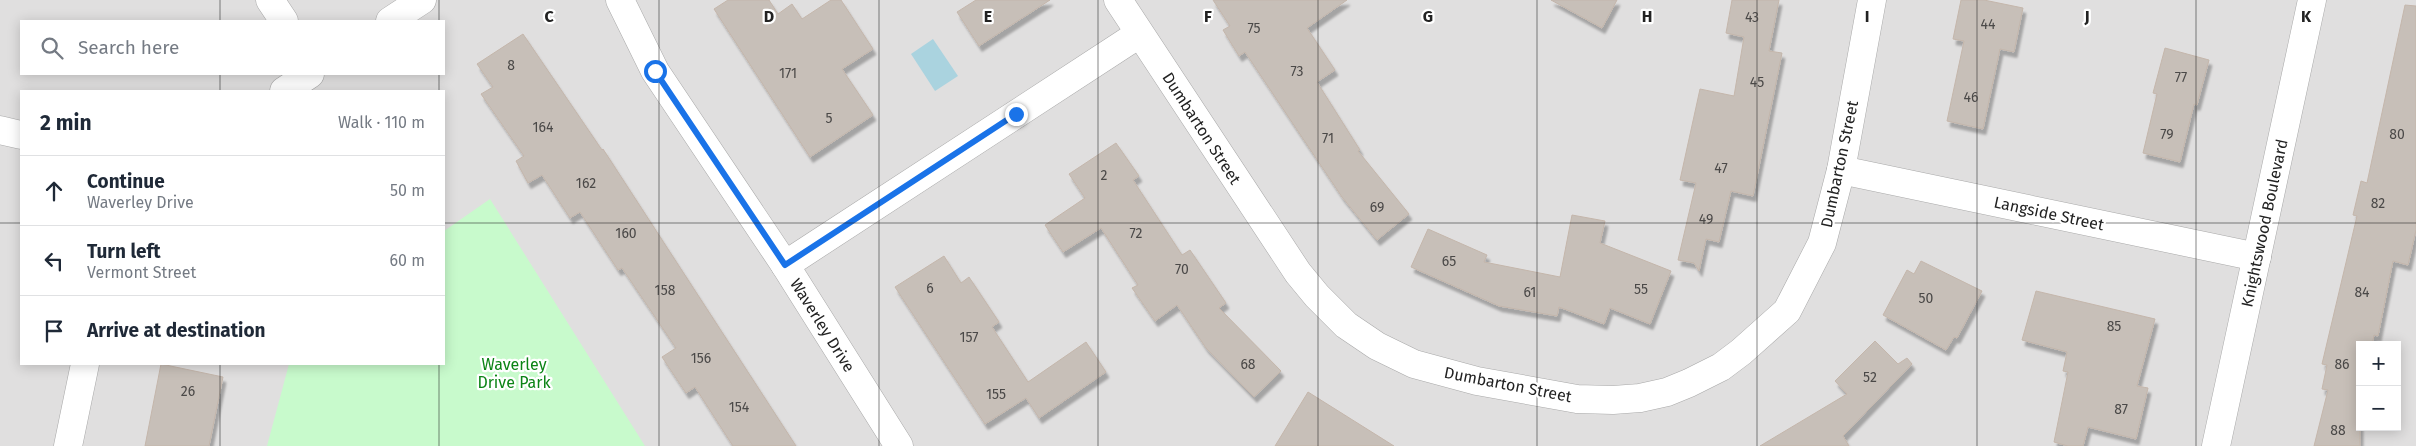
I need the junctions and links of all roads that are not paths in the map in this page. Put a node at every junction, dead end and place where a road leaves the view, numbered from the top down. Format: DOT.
graph roads {
  1 [pos="270,0"];
  2 [pos="422,0"];
  3 [pos="620,0"];
  4 [pos="1118,0"];
  5 [pos="1872,0"];
  6 [pos="2312,0"];
  7 [pos="283,20"];
  8 [pos="392,20"];
  9 [pos="1139,34"];
  10 [pos="308,75"];
  11 [pos="286,90"];
  12 [pos="0,130"];
  13 [pos="20,135"];
  14 [pos="1841,170"];
  15 [pos="2256,257"];
  16 [pos="785,265"];
  17 [pos="85,365"];
  18 [pos="68,446"];
  19 [pos="899,446"];
  20 [pos="2216,446"];
  1 -- 7 [label="street"];
  2 -- 8 [label="street"];
  3 -- 16 [label="street, Waverley Drive"];
  4 -- 9 [label="street, Dumbarton Street"];
  5 -- 14 [label="street, Dumbarton Street"];
  6 -- 15 [label="street, Knightswood Boulevard"];
  9 -- 14 [label="street, Dumbarton Street"];
  9 -- 16 [label="street"];
  10 -- 11 [label="street"];
  12 -- 13 [label="street"];
  14 -- 15 [label="street, Langside Street"];
  15 -- 20 [label="street, Knightswood Boulevard"];
  16 -- 19 [label="street, Waverley Drive"];
  17 -- 18 [label="street"];
}
